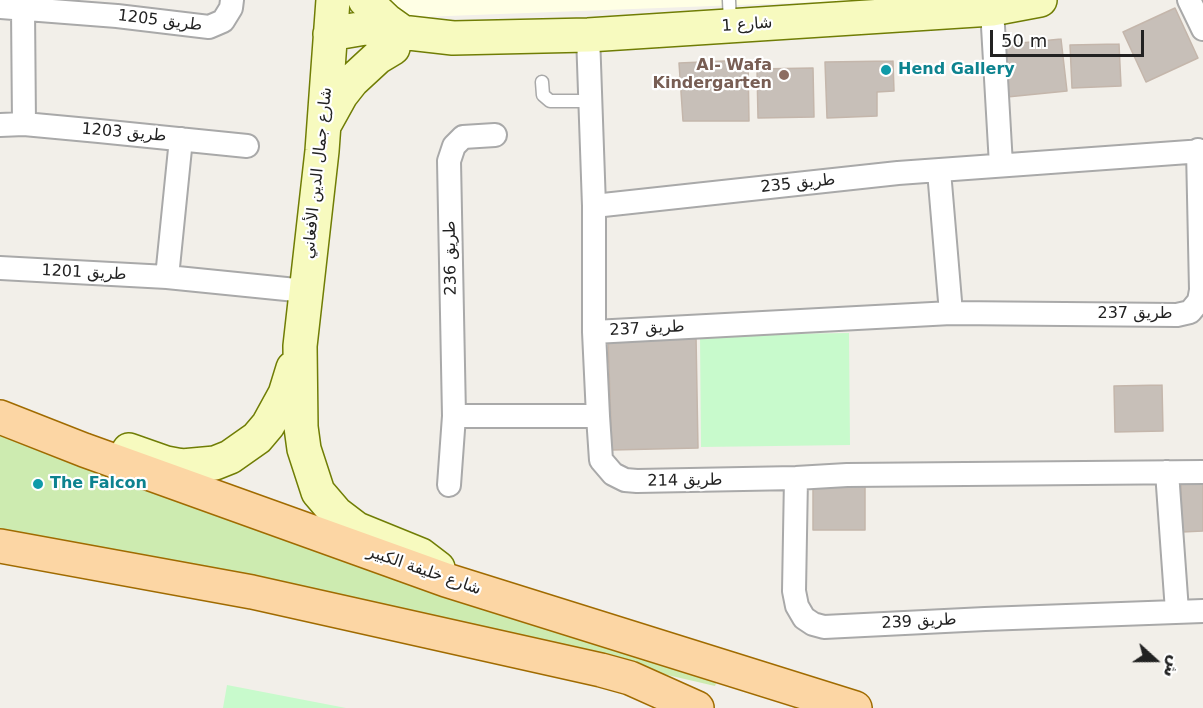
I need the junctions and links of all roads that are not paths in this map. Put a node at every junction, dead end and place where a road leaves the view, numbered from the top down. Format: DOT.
graph roads {
  1 [pos="232,0"];
  2 [pos="333,0"];
  3 [pos="365,0"];
  4 [pos="1040,0"];
  5 [pos="1189,0"];
  6 [pos="932,6"];
  7 [pos="0,7"];
  8 [pos="23,9"];
  9 [pos="992,9"];
  10 [pos="730,13"];
  11 [pos="1203,29"];
  12 [pos="588,35"];
  13 [pos="397,39"];
  14 [pos="330,40"];
  15 [pos="542,82"];
  16 [pos="590,101"];
  17 [pos="24,124"];
  18 [pos="0,125"];
  19 [pos="324,126"];
  20 [pos="495,135"];
  21 [pos="182,139"];
  22 [pos="247,146"];
  23 [pos="1200,151"];
  24 [pos="1001,165"];
  25 [pos="939,171"];
  26 [pos="594,206"];
  27 [pos="0,268"];
  28 [pos="167,277"];
  29 [pos="306,291"];
  30 [pos="951,313"];
  31 [pos="594,332"];
  32 [pos="300,346"];
  33 [pos="454,416"];
  34 [pos="598,416"];
  35 [pos="0,417"];
  36 [pos="84,450"];
  37 [pos="1167,472"];
  38 [pos="1203,472"];
  39 [pos="796,478"];
  40 [pos="449,485"];
  41 [pos="0,546"];
  42 [pos="446,580"];
  43 [pos="1177,611"];
  44 [pos="1203,612"];
  45 [pos="697,708"];
  46 [pos="855,708"];
  1 -- 8 [label="street, طريق 1205"];
  2 -- 14 [label="street, شارع جمال الدين الأفغاني"];
  3 -- 13 [label="street"];
  4 -- 9 [label="street, شارع 1"];
  5 -- 11 [label="street"];
  6 -- 9 [label="street, شارع 1"];
  6 -- 10 [label="street, شارع 1"];
  7 -- 8 [label="street, طريق 1205"];
  8 -- 17 [label="street"];
  9 -- 24 [label="street"];
  10 -- 12 [label="street, شارع 1"];
  12 -- 13 [label="street, شارع 1"];
  12 -- 16 [label="street, طريق 214"];
  13 -- 14 [label="street, شارع 1"];
  13 -- 19 [label="street"];
  14 -- 19 [label="street, شارع جمال الدين الأفغاني"];
  15 -- 16 [label="lane"];
  16 -- 26 [label="street, طريق 214"];
  17 -- 18 [label="street, طريق 1203"];
  17 -- 21 [label="street, طريق 1203"];
  19 -- 29 [label="street, شارع جمال الدين الأفغاني"];
  20 -- 33 [label="street, طريق 236"];
  21 -- 22 [label="street, طريق 1203"];
  21 -- 28 [label="street"];
  23 -- 24 [label="street, طريق 235"];
  23 -- 30 [label="street, طريق 237"];
  24 -- 25 [label="street, طريق 235"];
  25 -- 26 [label="street, طريق 235"];
  25 -- 30 [label="street"];
  26 -- 31 [label="street, طريق 214"];
  27 -- 28 [label="street, طريق 1201"];
  28 -- 29 [label="street, طريق 1201"];
  29 -- 32 [label="street, شارع جمال الدين الأفغاني"];
  30 -- 31 [label="street, طريق 237"];
  31 -- 34 [label="street, طريق 214"];
  32 -- 36 [label="street, شارع جمال الدين الأفغاني"];
  32 -- 42 [label="street, شارع جمال الدين الأفغاني"];
  33 -- 34 [label="street"];
  33 -- 40 [label="street, طريق 236"];
  34 -- 39 [label="street, طريق 214"];
  35 -- 36 [label="main road, شارع خليفة الكبير"];
  36 -- 42 [label="main road, شارع خليفة الكبير"];
  37 -- 38 [label="street, طريق 214"];
  37 -- 39 [label="street, طريق 214"];
  37 -- 43 [label="street"];
  39 -- 43 [label="street, طريق 239"];
  41 -- 45 [label="main road"];
  42 -- 46 [label="main road, شارع خليفة الكبير"];
  43 -- 44 [label="street, طريق 239"];
}
